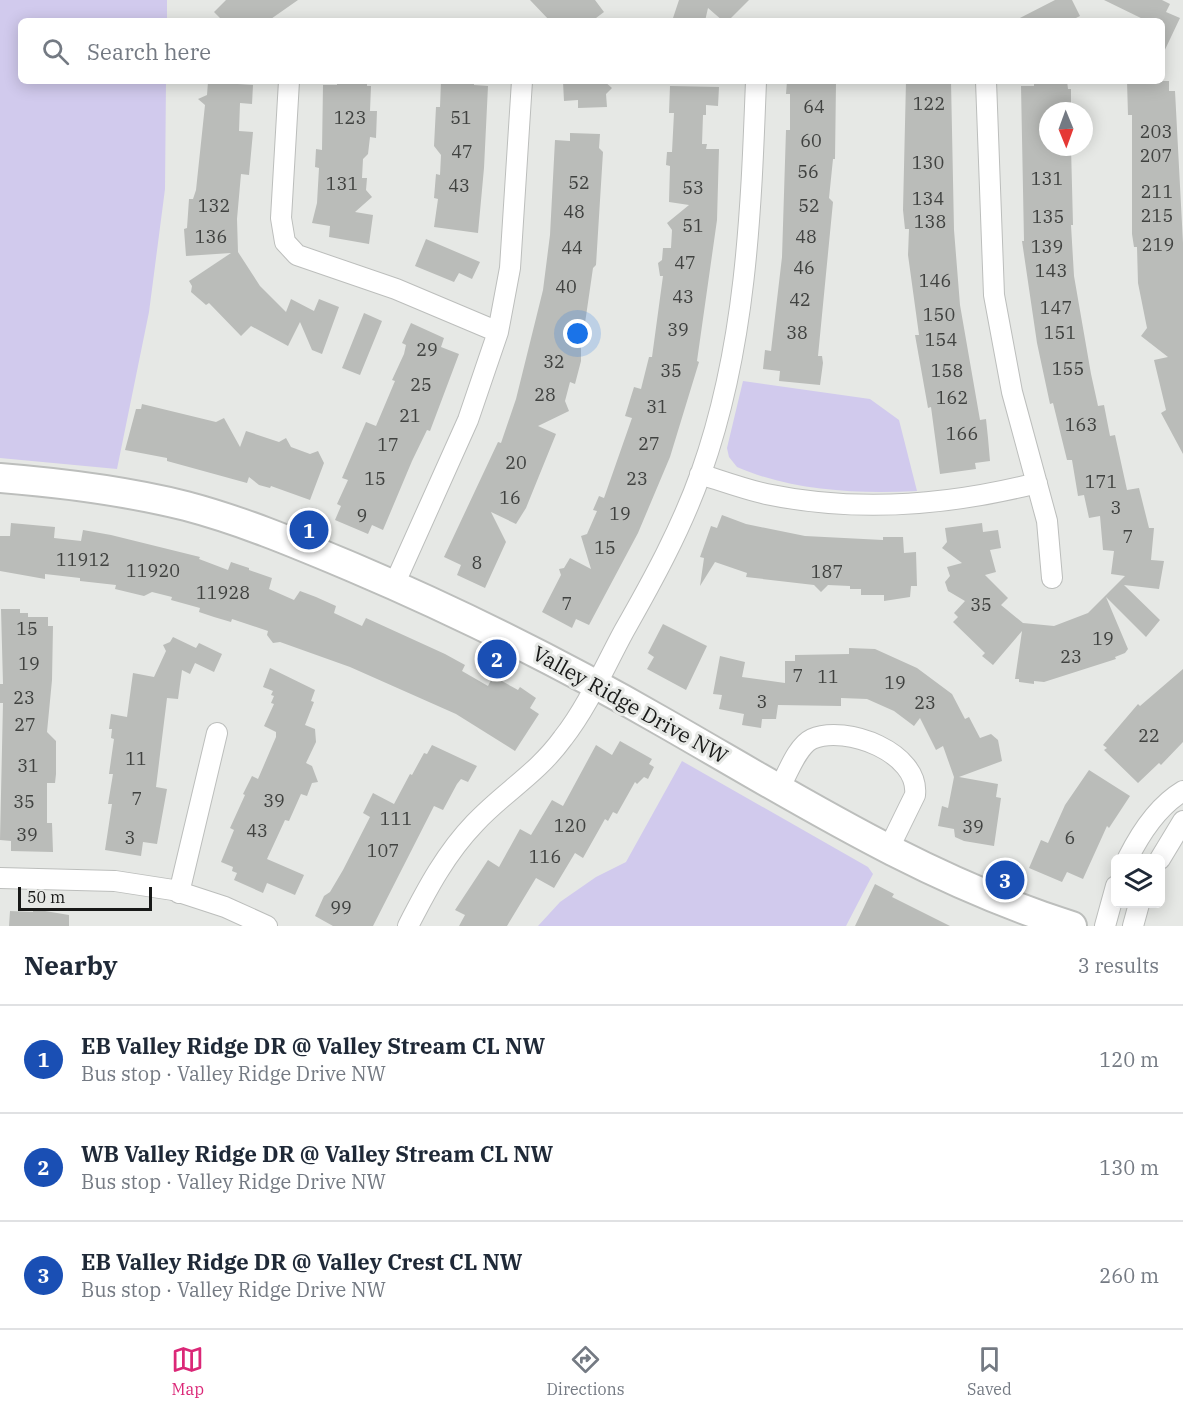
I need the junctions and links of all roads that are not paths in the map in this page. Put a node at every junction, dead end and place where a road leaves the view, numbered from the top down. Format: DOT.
graph roads {
  1 [pos="289,84"];
  2 [pos="522,84"];
  3 [pos="756,84"];
  4 [pos="986,84"];
  5 [pos="498,332"];
  6 [pos="700,474"];
  7 [pos="0,478"];
  8 [pos="1037,483"];
  9 [pos="1052,578"];
  10 [pos="394,585"];
  11 [pos="595,684"];
  12 [pos="217,734"];
  13 [pos="779,789"];
  14 [pos="1183,791"];
  15 [pos="1183,821"];
  16 [pos="888,850"];
  17 [pos="1130,854"];
  18 [pos="1164,854"];
  19 [pos="0,878"];
  20 [pos="178,893"];
  21 [pos="1111,904"];
  22 [pos="1138,908"];
  23 [pos="267,926"];
  24 [pos="408,926"];
  25 [pos="1072,926"];
  26 [pos="1105,926"];
  27 [pos="1133,926"];
  1 -- 5 [label="street"];
  2 -- 5 [label="street"];
  3 -- 6 [label="street"];
  4 -- 8 [label="street"];
  5 -- 10 [label="street"];
  6 -- 8 [label="street"];
  6 -- 11 [label="street"];
  7 -- 10 [label="street, Valley Ridge Drive NW"];
  8 -- 9 [label="street"];
  10 -- 11 [label="street, Valley Ridge Drive NW"];
  11 -- 13 [label="street, Valley Ridge Drive NW"];
  11 -- 24 [label="street"];
  12 -- 20 [label="street"];
  13 -- 16 [label="street, Valley Ridge Drive NW"];
  13 -- 16 [label="street"];
  14 -- 17 [label="street"];
  15 -- 18 [label="street"];
  16 -- 25 [label="street, Valley Ridge Drive NW"];
  19 -- 20 [label="street"];
  20 -- 23 [label="street"];
  21 -- 26 [label="street"];
  22 -- 27 [label="street"];
}
